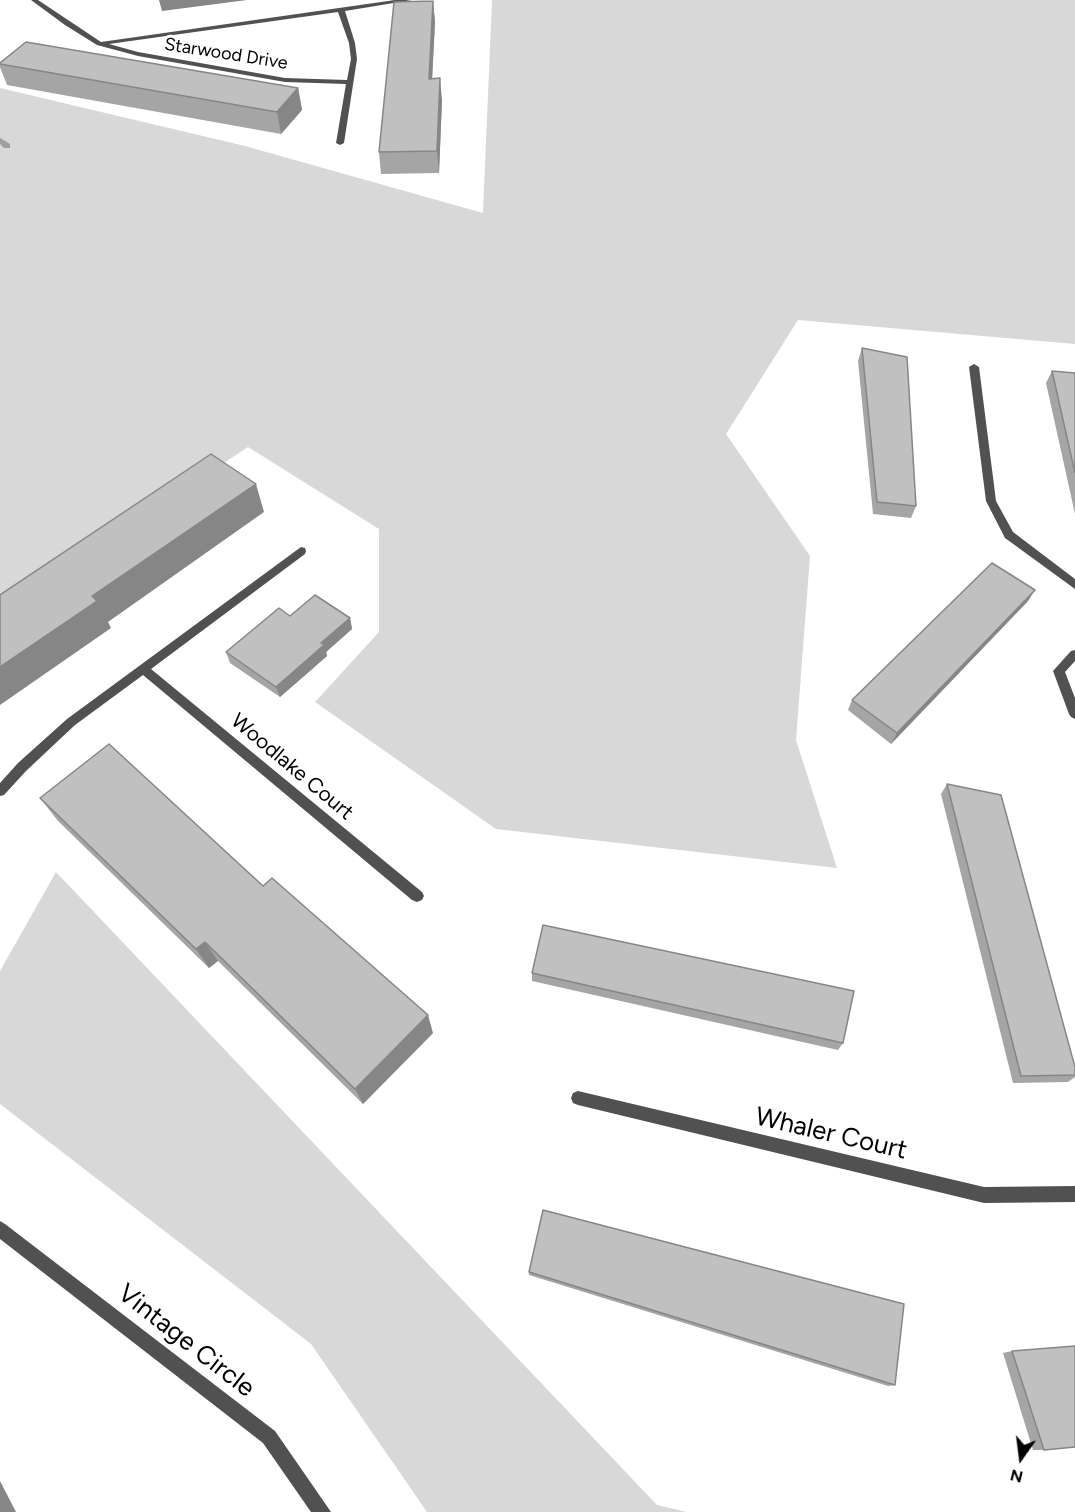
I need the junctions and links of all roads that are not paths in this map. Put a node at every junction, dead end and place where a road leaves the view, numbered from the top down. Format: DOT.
graph roads {
  1 [pos="34,0"];
  2 [pos="409,0"];
  3 [pos="341,10"];
  4 [pos="99,44"];
  5 [pos="350,82"];
  6 [pos="340,143"];
  7 [pos="974,367"];
  8 [pos="302,551"];
  9 [pos="1075,585"];
  10 [pos="1075,654"];
  11 [pos="142,668"];
  12 [pos="1075,714"];
  13 [pos="0,791"];
  14 [pos="417,896"];
  15 [pos="578,1098"];
  16 [pos="1075,1194"];
  17 [pos="0,1229"];
  18 [pos="322,1512"];
  1 -- 4 [label="street, Starwood Drive"];
  2 -- 3 [label="street, Starwood Drive"];
  3 -- 4 [label="street, Starwood Drive"];
  3 -- 5 [label="street"];
  4 -- 5 [label="street, Starwood Drive"];
  5 -- 6 [label="street"];
  7 -- 9 [label="street"];
  8 -- 11 [label="street"];
  10 -- 12 [label="street"];
  11 -- 13 [label="street"];
  11 -- 14 [label="street, Woodlake Court"];
  15 -- 16 [label="street, Whaler Court"];
  17 -- 18 [label="street, Vintage Circle"];
}
